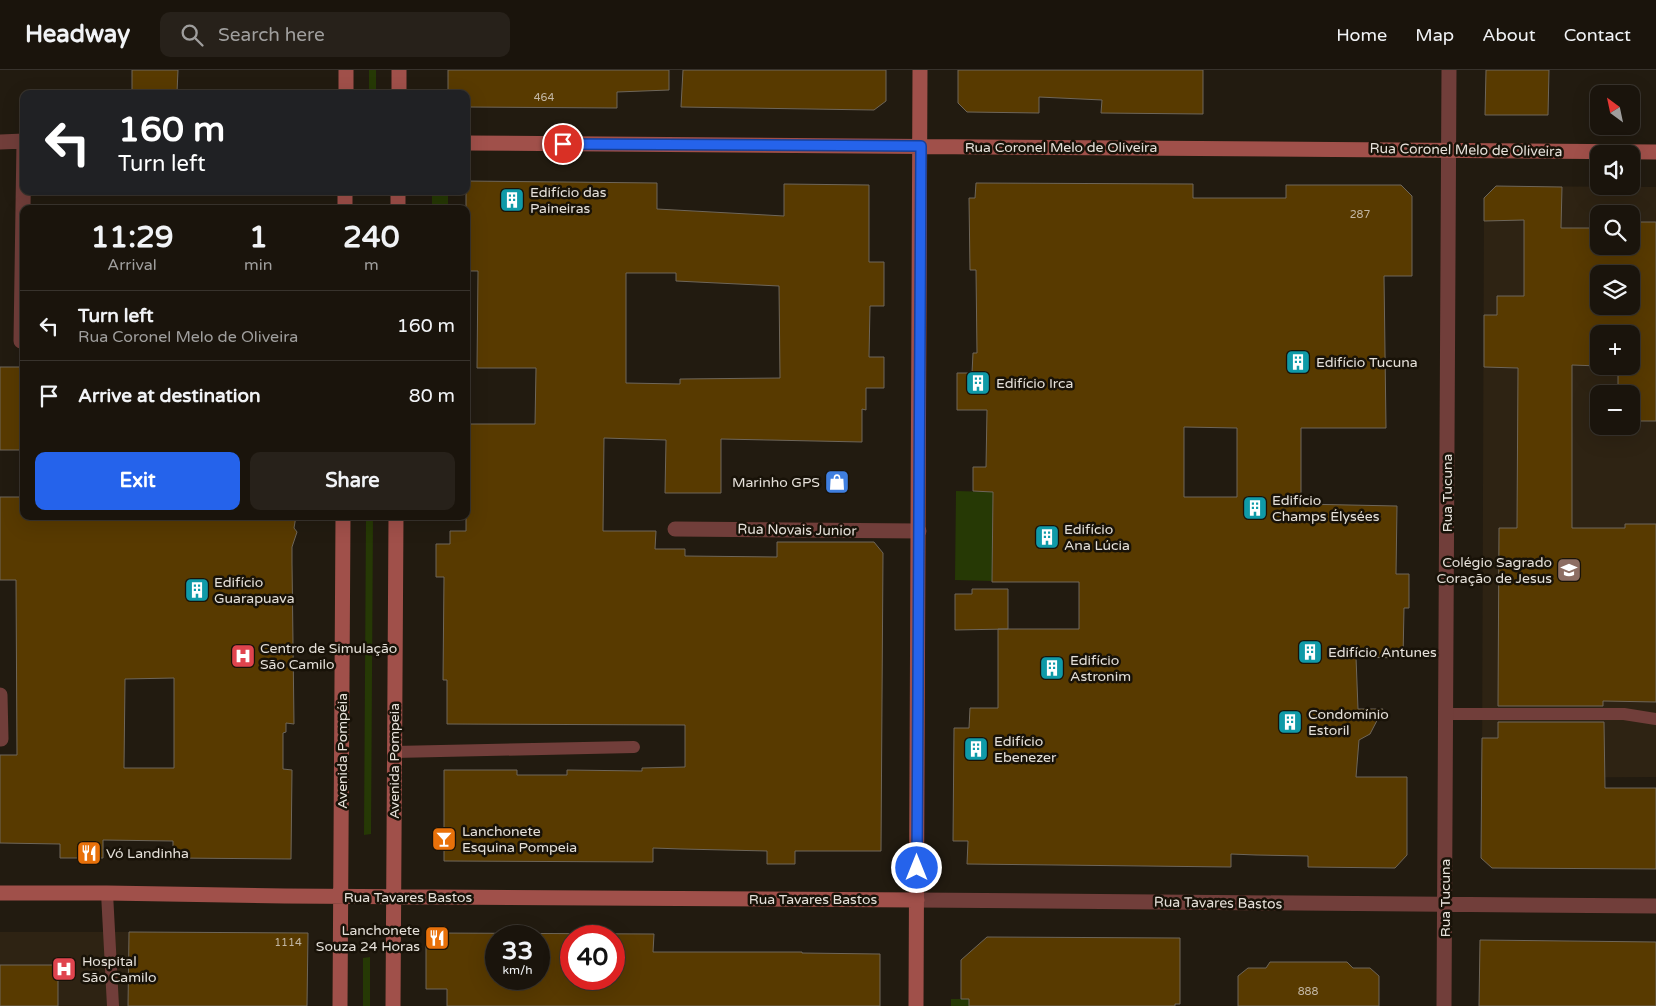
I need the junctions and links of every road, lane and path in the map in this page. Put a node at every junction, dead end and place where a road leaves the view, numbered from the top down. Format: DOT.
graph roads {
  1 [pos="346,70"];
  2 [pos="399,70"];
  3 [pos="920,70"];
  4 [pos="1449,70"];
  5 [pos="346,90"];
  6 [pos="399,90"];
  7 [pos="0,142"];
  8 [pos="20,142"];
  9 [pos="470,143"];
  10 [pos="921,146"];
  11 [pos="1449,150"];
  12 [pos="1656,152"];
  13 [pos="343,520"];
  14 [pos="396,520"];
  15 [pos="675,529"];
  16 [pos="919,531"];
  17 [pos="0,695"];
  18 [pos="1445,714"];
  19 [pos="1656,719"];
  20 [pos="1,739"];
  21 [pos="634,747"];
  22 [pos="394,752"];
  23 [pos="0,893"];
  24 [pos="107,893"];
  25 [pos="341,896"];
  26 [pos="394,896"];
  27 [pos="917,900"];
  28 [pos="1445,905"];
  29 [pos="1656,906"];
  30 [pos="113,1006"];
  31 [pos="340,1006"];
  32 [pos="393,1006"];
  33 [pos="916,1006"];
  34 [pos="1444,1006"];
  1 -- 5 [label="street"];
  2 -- 6 [label="street"];
  3 -- 10 [label="street"];
  4 -- 11 [label="street, Rua Tucuna"];
  7 -- 8 [label="street"];
  9 -- 10 [label="street, Rua Coronel Melo de Oliveira"];
  10 -- 11 [label="street, Rua Coronel Melo de Oliveira"];
  10 -- 16 [label="street"];
  11 -- 12 [label="street, Rua Coronel Melo de Oliveira"];
  11 -- 18 [label="street, Rua Tucuna"];
  13 -- 25 [label="street, Avenida Pompéia"];
  14 -- 22 [label="street, Avenida Pompeia"];
  15 -- 16 [label="street, Rua Novais Junior"];
  16 -- 27 [label="street"];
  17 -- 20 [label="street"];
  18 -- 19 [label="lane"];
  18 -- 28 [label="street, Rua Tucuna"];
  21 -- 22 [label="lane"];
  22 -- 26 [label="street, Avenida Pompeia"];
  23 -- 24 [label="street, Rua Tavares Bastos"];
  24 -- 25 [label="street, Rua Tavares Bastos"];
  24 -- 30 [label="lane"];
  25 -- 26 [label="street, Rua Tavares Bastos"];
  25 -- 31 [label="street"];
  26 -- 27 [label="street, Rua Tavares Bastos"];
  26 -- 32 [label="street, Avenida Pompeia"];
  27 -- 28 [label="street, Rua Tavares Bastos"];
  27 -- 33 [label="street"];
  28 -- 29 [label="street, Rua Tavares Bastos"];
  28 -- 34 [label="street, Rua Tucuna"];
}
